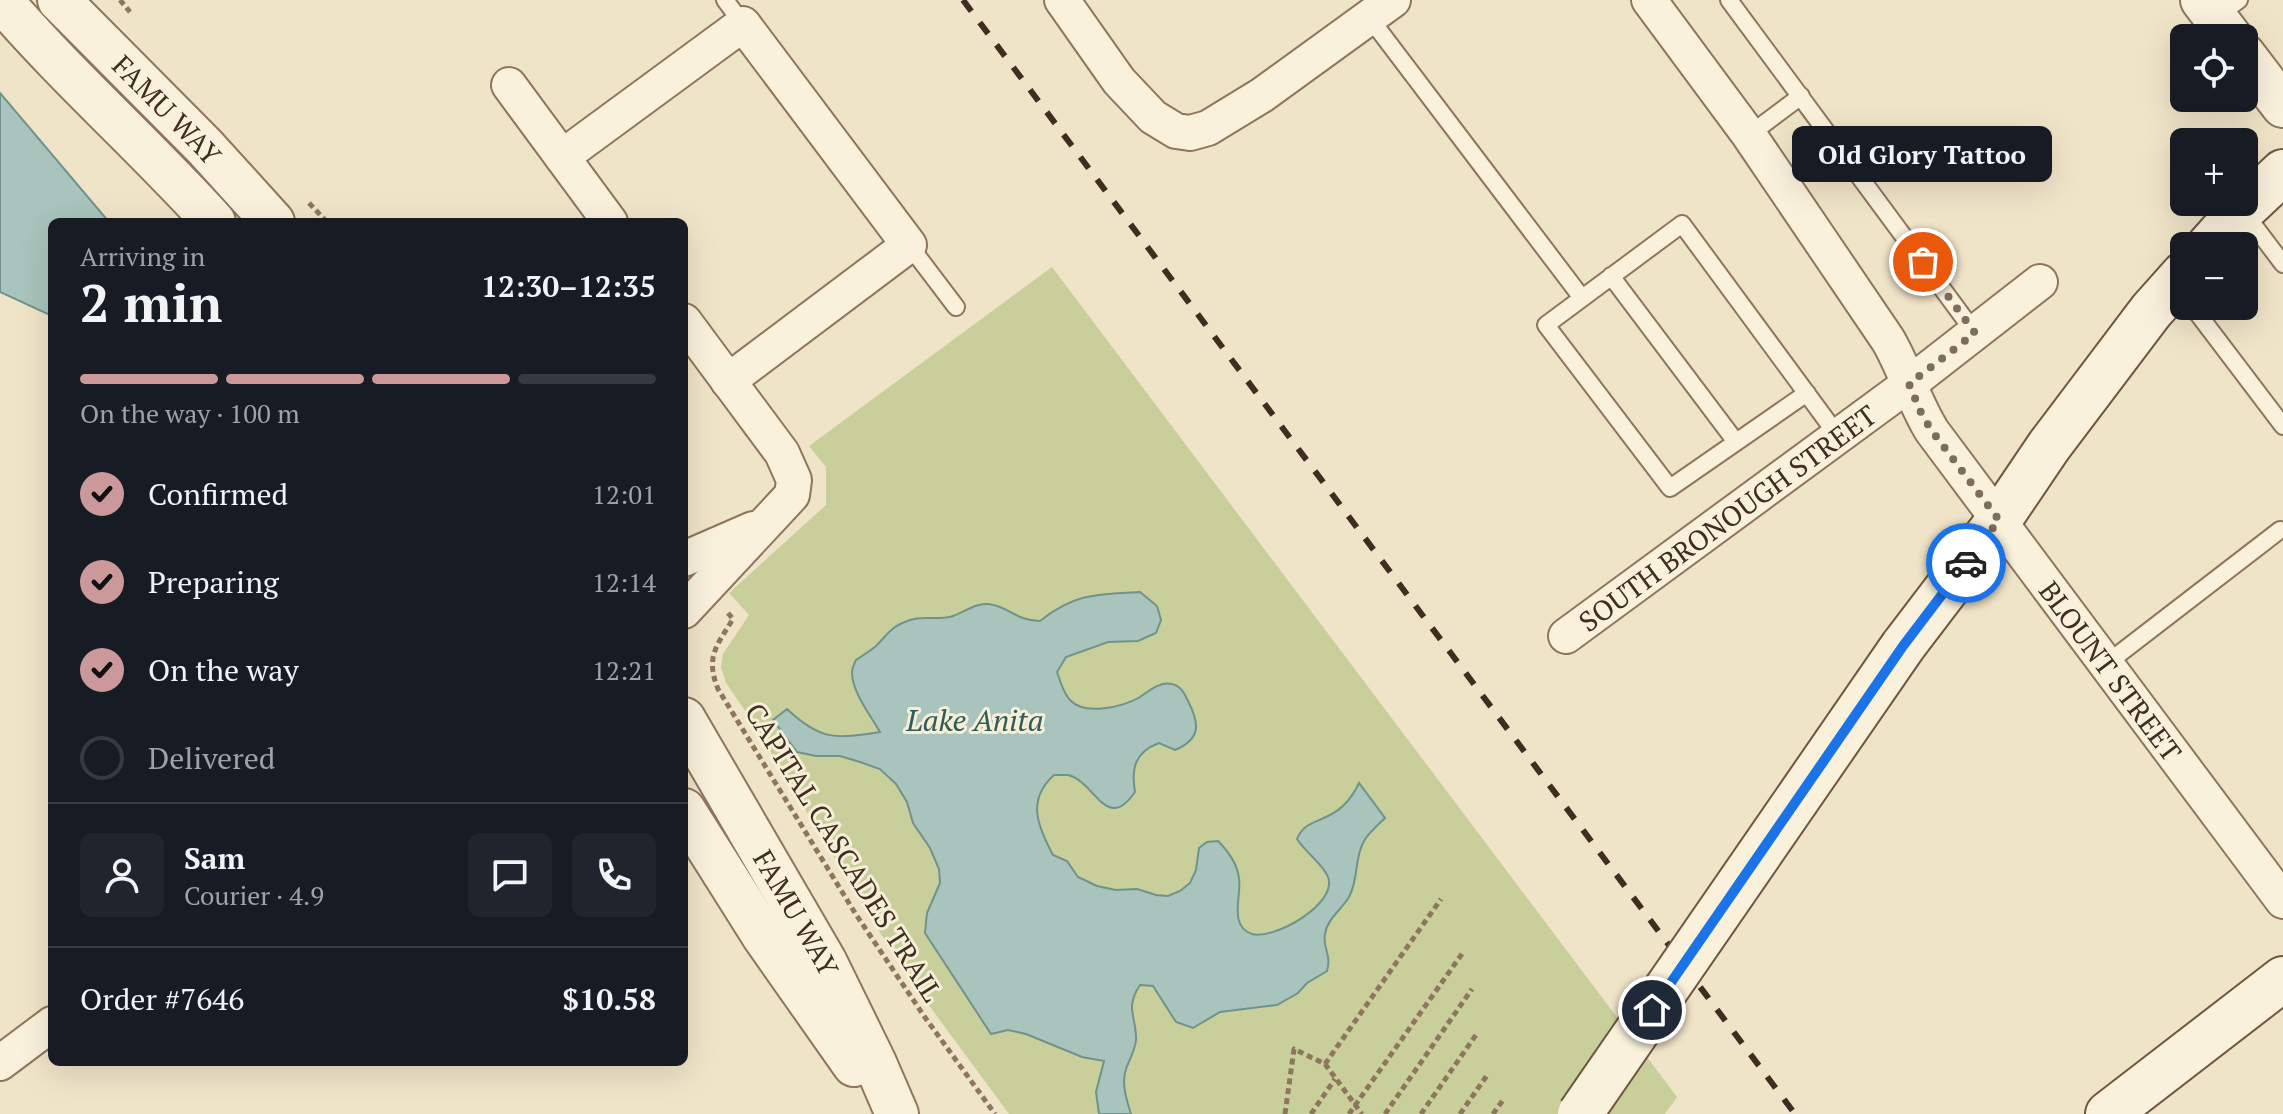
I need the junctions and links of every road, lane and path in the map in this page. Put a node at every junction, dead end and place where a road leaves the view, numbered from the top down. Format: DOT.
graph roads {
  1 [pos="1,0"];
  2 [pos="59,0"];
  3 [pos="1062,0"];
  4 [pos="1649,0"];
  5 [pos="1729,0"];
  6 [pos="1381,9"];
  7 [pos="734,12"];
  8 [pos="2258,73"];
  9 [pos="509,85"];
  10 [pos="1801,96"];
  11 [pos="2283,106"];
  12 [pos="1749,135"];
  13 [pos="562,157"];
  14 [pos="2283,172"];
  15 [pos="2258,195"];
  16 [pos="2236,216"];
  17 [pos="2247,216"];
  18 [pos="210,218"];
  19 [pos="269,218"];
  20 [pos="607,218"];
  21 [pos="2222,232"];
  22 [pos="909,245"];
  23 [pos="2283,264"];
  24 [pos="1611,276"];
  25 [pos="2040,282"];
  26 [pos="1582,298"];
  27 [pos="2170,299"];
  28 [pos="956,307"];
  29 [pos="2206,320"];
  30 [pos="688,326"];
  31 [pos="1975,333"];
  32 [pos="728,381"];
  33 [pos="1909,384"];
  34 [pos="1807,393"];
  35 [pos="2283,426"];
  36 [pos="1838,436"];
  37 [pos="1736,442"];
  38 [pos="1999,520"];
  39 [pos="765,524"];
  40 [pos="2280,530"];
  41 [pos="688,557"];
  42 [pos="720,603"];
  43 [pos="688,607"];
  44 [pos="1566,636"];
  45 [pos="2106,664"];
  46 [pos="688,726"];
  47 [pos="688,816"];
  48 [pos="1441,899"];
  49 [pos="2283,901"];
  50 [pos="1464,951"];
  51 [pos="2283,979"];
  52 [pos="1472,989"];
  53 [pos="48,1027"];
  54 [pos="1478,1032"];
  55 [pos="0,1063"];
  56 [pos="1325,1064"];
  57 [pos="1488,1074"];
  58 [pos="1335,1078"];
  59 [pos="1503,1100"];
  60 [pos="1355,1105"];
  61 [pos="889,1114"];
  62 [pos="897,1114"];
  63 [pos="995,1114"];
  64 [pos="1285,1114"];
  65 [pos="1311,1114"];
  66 [pos="1349,1114"];
  67 [pos="1362,1114"];
  68 [pos="1385,1114"];
  69 [pos="1421,1114"];
  70 [pos="1460,1114"];
  71 [pos="1493,1114"];
  72 [pos="1580,1114"];
  73 [pos="2108,1114"];
  1 -- 18 [label="street, FAMU WAY"];
  2 -- 19 [label="street, FAMU WAY"];
  3 -- 6 [label="street"];
  4 -- 12 [label="street, BLOUNT STREET"];
  5 -- 10 [label="lane"];
  6 -- 26 [label="lane"];
  7 -- 13 [label="street"];
  7 -- 22 [label="street"];
  8 -- 11 [label="street"];
  9 -- 13 [label="street"];
  10 -- 12 [label="lane"];
  10 -- 31 [label="lane"];
  12 -- 33 [label="street, BLOUNT STREET"];
  13 -- 20 [label="street"];
  14 -- 15 [label="main road"];
  16 -- 21 [label="main road"];
  17 -- 23 [label="lane"];
  22 -- 28 [label="lane"];
  22 -- 32 [label="street"];
  24 -- 26 [label="lane"];
  24 -- 34 [label="lane"];
  24 -- 37 [label="lane"];
  25 -- 31 [label="street, SOUTH BRONOUGH STREET"];
  26 -- 37 [label="lane"];
  27 -- 38 [label="main road"];
  29 -- 35 [label="lane"];
  30 -- 32 [label="street"];
  31 -- 33 [label="street, SOUTH BRONOUGH STREET"];
  32 -- 39 [label="street"];
  33 -- 36 [label="street, SOUTH BRONOUGH STREET"];
  33 -- 38 [label="street, BLOUNT STREET"];
  34 -- 36 [label="lane"];
  34 -- 37 [label="lane"];
  36 -- 44 [label="street, SOUTH BRONOUGH STREET"];
  38 -- 45 [label="street, BLOUNT STREET"];
  38 -- 72 [label="main road, bridge"];
  39 -- 41 [label="street"];
  39 -- 43 [label="street"];
  40 -- 45 [label="lane"];
  42 -- 63 [label="path, CAPITAL CASCADES TRAIL"];
  45 -- 49 [label="street, BLOUNT STREET"];
  46 -- 62 [label="street, FAMU WAY"];
  47 -- 61 [label="street, FAMU WAY"];
  48 -- 56 [label="path"];
  50 -- 60 [label="path"];
  51 -- 73 [label="main road"];
  52 -- 68 [label="path"];
  53 -- 55 [label="street"];
  54 -- 69 [label="path"];
  56 -- 58 [label="path"];
  56 -- 64 [label="path"];
  57 -- 70 [label="path"];
  58 -- 60 [label="path"];
  58 -- 65 [label="path"];
  59 -- 71 [label="path"];
  60 -- 66 [label="path"];
  60 -- 67 [label="path"];
}
